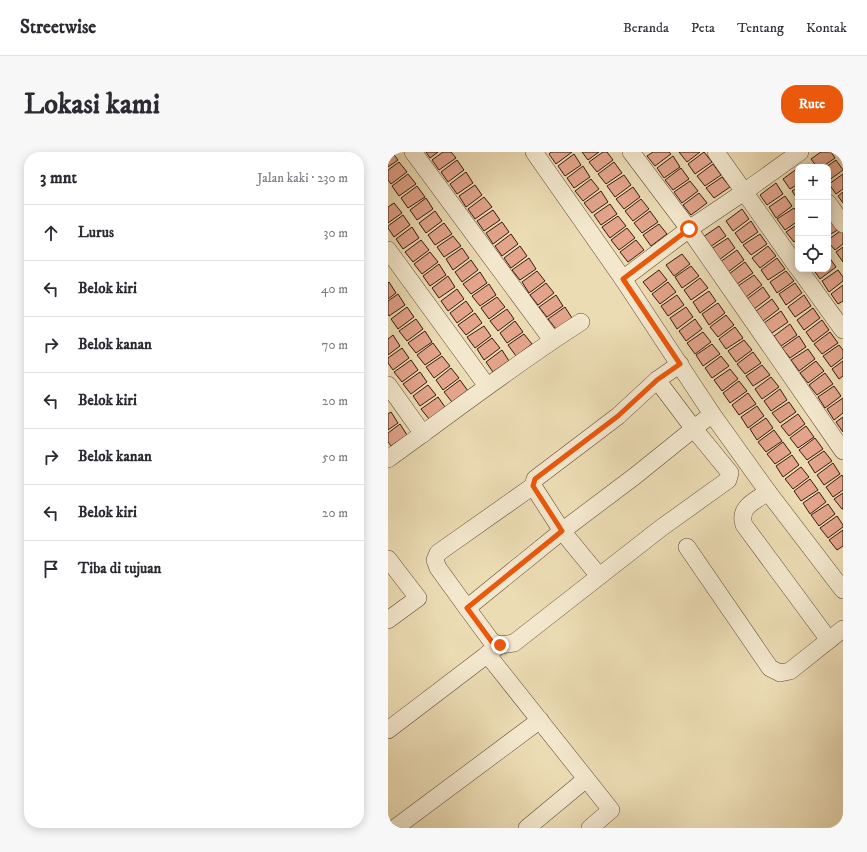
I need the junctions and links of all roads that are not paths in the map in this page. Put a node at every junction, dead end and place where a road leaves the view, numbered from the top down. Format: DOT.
graph roads {
  1 [pos="414,152"];
  2 [pos="534,152"];
  3 [pos="630,152"];
  4 [pos="716,152"];
  5 [pos="798,159"];
  6 [pos="744,192"];
  7 [pos="831,207"];
  8 [pos="843,224"];
  9 [pos="689,229"];
  10 [pos="388,250"];
  11 [pos="795,264"];
  12 [pos="801,272"];
  13 [pos="623,279"];
  14 [pos="581,322"];
  15 [pos="843,330"];
  16 [pos="552,340"];
  17 [pos="680,364"];
  18 [pos="657,380"];
  19 [pos="388,385"];
  20 [pos="487,386"];
  21 [pos="712,414"];
  22 [pos="694,429"];
  23 [pos="423,434"];
  24 [pos="843,451"];
  25 [pos="388,459"];
  26 [pos="533,486"];
  27 [pos="768,492"];
  28 [pos="562,531"];
  29 [pos="687,547"];
  30 [pos="388,559"];
  31 [pos="599,576"];
  32 [pos="843,590"];
  33 [pos="467,608"];
  34 [pos="388,620"];
  35 [pos="843,629"];
  36 [pos="829,640"];
  37 [pos="494,650"];
  38 [pos="540,720"];
  39 [pos="388,730"];
  40 [pos="586,779"];
  41 [pos="536,825"];
  42 [pos="395,828"];
  43 [pos="590,828"];
  1 -- 16 [label="street"];
  2 -- 13 [label="street"];
  3 -- 9 [label="street"];
  4 -- 6 [label="street"];
  5 -- 6 [label="street"];
  6 -- 9 [label="street"];
  6 -- 11 [label="street"];
  7 -- 8 [label="street"];
  9 -- 13 [label="street"];
  9 -- 24 [label="street"];
  10 -- 20 [label="street"];
  12 -- 15 [label="street"];
  13 -- 17 [label="street"];
  14 -- 16 [label="street"];
  16 -- 20 [label="street"];
  17 -- 18 [label="street"];
  17 -- 21 [label="street"];
  18 -- 22 [label="street"];
  18 -- 26 [label="street"];
  19 -- 23 [label="street"];
  20 -- 23 [label="street"];
  21 -- 22 [label="street"];
  21 -- 27 [label="street"];
  22 -- 28 [label="street"];
  22 -- 31 [label="street"];
  23 -- 25 [label="street"];
  26 -- 28 [label="street"];
  26 -- 33 [label="street"];
  27 -- 32 [label="street"];
  27 -- 36 [label="street"];
  28 -- 31 [label="street"];
  28 -- 33 [label="street"];
  29 -- 36 [label="street"];
  30 -- 34 [label="street"];
  31 -- 37 [label="street"];
  33 -- 37 [label="street"];
  35 -- 36 [label="street"];
  37 -- 38 [label="street"];
  37 -- 39 [label="street"];
  38 -- 40 [label="street"];
  38 -- 42 [label="street"];
  40 -- 41 [label="street"];
  40 -- 43 [label="street"];
}
